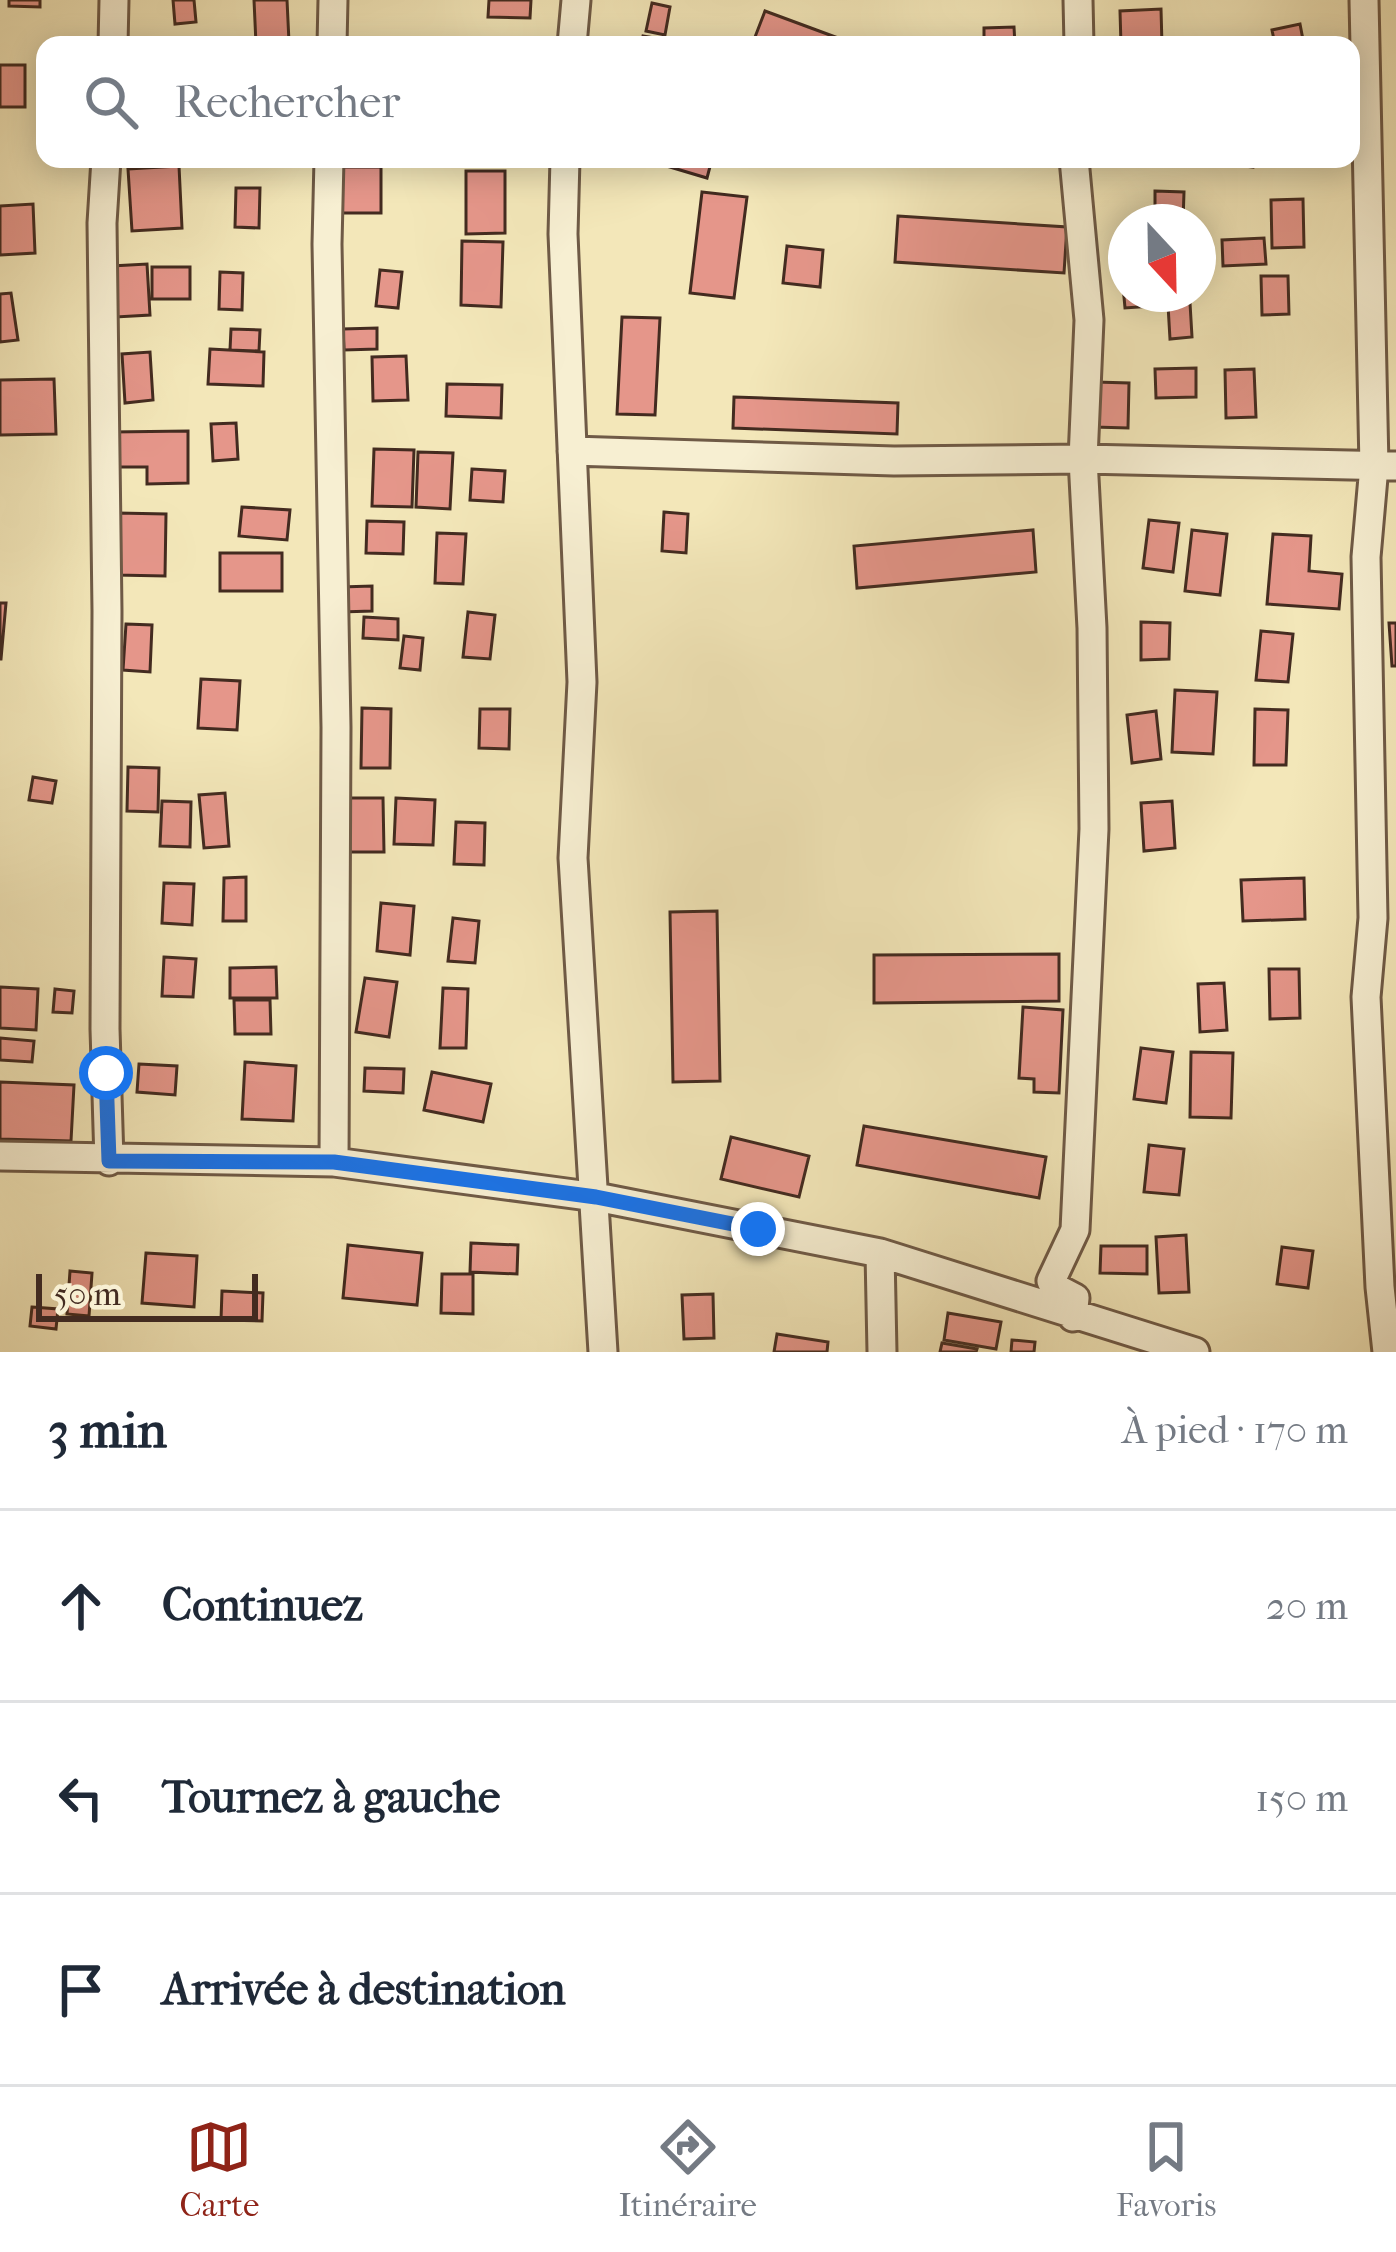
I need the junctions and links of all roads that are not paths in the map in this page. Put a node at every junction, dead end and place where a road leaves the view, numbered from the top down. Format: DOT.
graph roads {
  1 [pos="114,0"];
  2 [pos="333,0"];
  3 [pos="576,0"];
  4 [pos="1078,0"];
  5 [pos="1364,0"];
  6 [pos="113,36"];
  7 [pos="332,36"];
  8 [pos="573,36"];
  9 [pos="1079,36"];
  10 [pos="105,168"];
  11 [pos="329,168"];
  12 [pos="565,168"];
  13 [pos="1075,168"];
  14 [pos="572,451"];
  15 [pos="1083,459"];
  16 [pos="1385,466"];
  17 [pos="0,1156"];
  18 [pos="109,1161"];
  19 [pos="334,1162"];
  20 [pos="596,1197"];
  21 [pos="880,1253"];
  22 [pos="1073,1317"];
  23 [pos="603,1352"];
  24 [pos="882,1352"];
  25 [pos="1195,1352"];
  26 [pos="1387,1352"];
  1 -- 6 [label="street"];
  2 -- 7 [label="street"];
  3 -- 8 [label="street"];
  4 -- 9 [label="street"];
  5 -- 16 [label="street"];
  10 -- 18 [label="street"];
  11 -- 19 [label="street"];
  12 -- 14 [label="street"];
  13 -- 15 [label="street"];
  14 -- 15 [label="street"];
  14 -- 20 [label="street"];
  15 -- 16 [label="street"];
  15 -- 22 [label="street"];
  16 -- 26 [label="street"];
  17 -- 18 [label="street"];
  18 -- 19 [label="street"];
  19 -- 20 [label="street"];
  20 -- 21 [label="street"];
  20 -- 23 [label="street"];
  21 -- 22 [label="street"];
  21 -- 24 [label="street"];
  22 -- 25 [label="street"];
}
